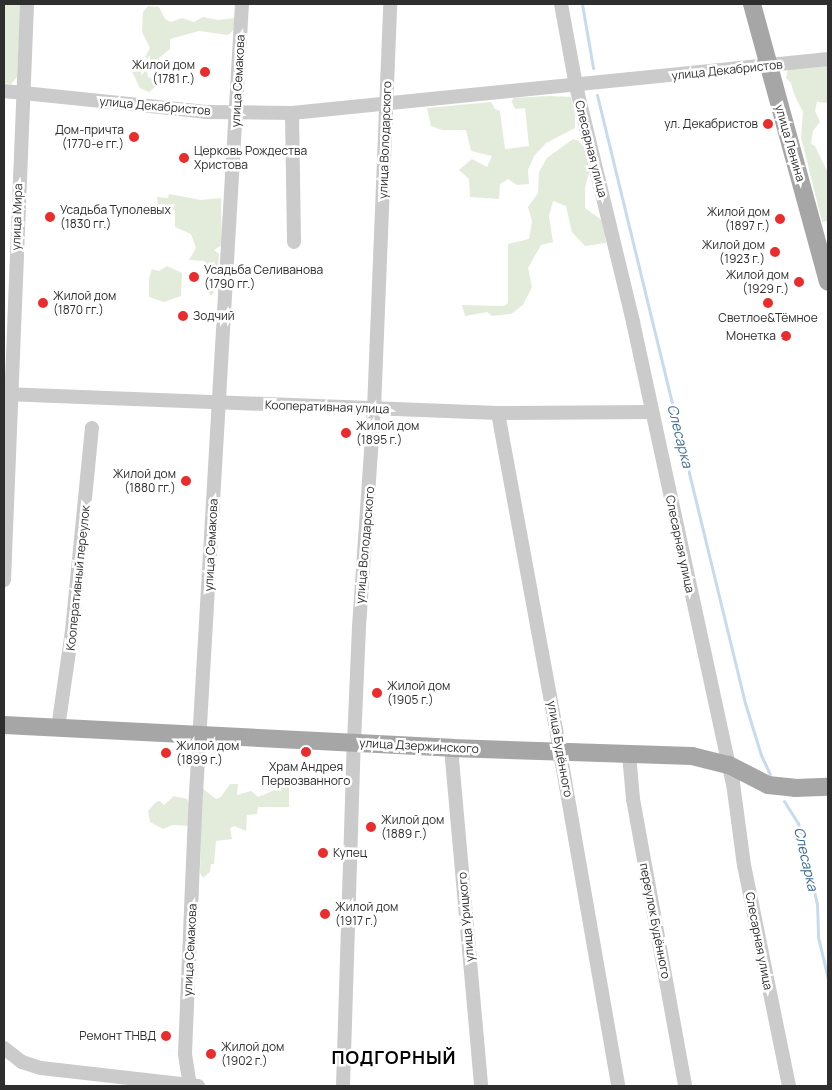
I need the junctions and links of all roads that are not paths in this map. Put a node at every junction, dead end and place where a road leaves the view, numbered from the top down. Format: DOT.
graph roads {
  1 [pos="27,4"];
  2 [pos="242,4"];
  3 [pos="390,4"];
  4 [pos="561,4"];
  5 [pos="752,4"];
  6 [pos="828,60"];
  7 [pos="768,65"];
  8 [pos="576,86"];
  9 [pos="4,91"];
  10 [pos="22,93"];
  11 [pos="387,104"];
  12 [pos="292,112"];
  13 [pos="236,113"];
  14 [pos="294,242"];
  15 [pos="828,282"];
  16 [pos="7,394"];
  17 [pos="219,402"];
  18 [pos="374,408"];
  19 [pos="651,412"];
  20 [pos="498,413"];
  21 [pos="92,428"];
  22 [pos="4,580"];
  23 [pos="4,725"];
  24 [pos="58,728"];
  25 [pos="200,734"];
  26 [pos="354,742"];
  27 [pos="451,748"];
  28 [pos="560,752"];
  29 [pos="629,754"];
  30 [pos="728,765"];
  31 [pos="828,787"];
  32 [pos="6,1050"];
  33 [pos="193,1086"];
  34 [pos="343,1086"];
  35 [pos="481,1086"];
  36 [pos="618,1086"];
  37 [pos="685,1086"];
  38 [pos="789,1086"];
  1 -- 10 [label="street, улица Мира"];
  2 -- 13 [label="street, улица Семакова"];
  3 -- 11 [label="street, улица Володарского"];
  4 -- 8 [label="street, Слесарная улица"];
  5 -- 7 [label="main road, улица Ленина"];
  6 -- 7 [label="street, улица Декабристов"];
  7 -- 8 [label="street, улица Декабристов"];
  7 -- 15 [label="main road, улица Ленина"];
  8 -- 11 [label="street, улица Декабристов"];
  8 -- 19 [label="street, Слесарная улица"];
  9 -- 10 [label="street, улица Декабристов"];
  10 -- 13 [label="street, улица Декабристов"];
  10 -- 16 [label="street, улица Мира"];
  11 -- 12 [label="street, улица Декабристов"];
  11 -- 18 [label="street, улица Володарского"];
  12 -- 13 [label="street, улица Декабристов"];
  12 -- 14 [label="street"];
  13 -- 17 [label="street, улица Семакова"];
  16 -- 17 [label="street, Кооперативная улица"];
  16 -- 22 [label="street, улица Мира"];
  17 -- 18 [label="street, Кооперативная улица"];
  17 -- 25 [label="street, улица Семакова"];
  18 -- 20 [label="street, Кооперативная улица"];
  18 -- 26 [label="street, улица Володарского"];
  19 -- 20 [label="street, Кооперативная улица"];
  19 -- 30 [label="street, Слесарная улица"];
  20 -- 28 [label="street, улица Будённого"];
  21 -- 24 [label="street, Кооперативный переулок"];
  23 -- 24 [label="main road, улица Дзержинского"];
  24 -- 25 [label="main road, улица Дзержинского"];
  25 -- 26 [label="main road, улица Дзержинского"];
  25 -- 33 [label="street, улица Семакова"];
  26 -- 27 [label="main road, улица Дзержинского"];
  26 -- 34 [label="street, улица Володарского"];
  27 -- 28 [label="main road, улица Дзержинского"];
  27 -- 35 [label="street, улица Урицкого"];
  28 -- 29 [label="main road, улица Дзержинского"];
  28 -- 36 [label="street, улица Будённого"];
  29 -- 30 [label="main road, улица Дзержинского"];
  29 -- 37 [label="street, переулок Будённого"];
  30 -- 31 [label="main road, улица Дзержинского"];
  30 -- 38 [label="street, Слесарная улица"];
  32 -- 33 [label="street"];
}
